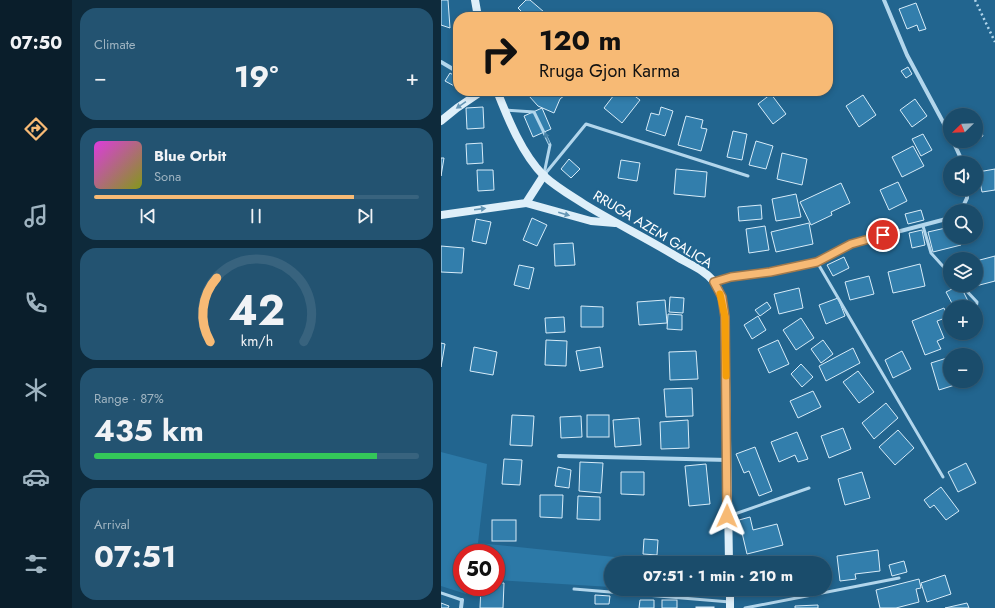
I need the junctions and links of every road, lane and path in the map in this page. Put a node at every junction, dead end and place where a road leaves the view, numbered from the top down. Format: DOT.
graph roads {
  1 [pos="475,0"];
  2 [pos="885,0"];
  3 [pos="975,0"];
  4 [pos="477,12"];
  5 [pos="995,42"];
  6 [pos="441,62"];
  7 [pos="453,69"];
  8 [pos="475,96"];
  9 [pos="499,96"];
  10 [pos="504,110"];
  11 [pos="441,121"];
  12 [pos="943,122"];
  13 [pos="544,175"];
  14 [pos="748,176"];
  15 [pos="526,203"];
  16 [pos="441,215"];
  17 [pos="943,220"];
  18 [pos="616,223"];
  19 [pos="923,226"];
  20 [pos="817,262"];
  21 [pos="943,266"];
  22 [pos="714,282"];
  23 [pos="968,292"];
  24 [pos="975,300"];
  25 [pos="559,456"];
  26 [pos="728,460"];
  27 [pos="943,477"];
  28 [pos="809,488"];
  29 [pos="727,516"];
  30 [pos="729,556"];
  31 [pos="899,578"];
  32 [pos="574,589"];
  33 [pos="441,593"];
  34 [pos="462,600"];
  35 [pos="730,605"];
  36 [pos="461,608"];
  37 [pos="745,608"];
  1 -- 4 [label="main road"];
  2 -- 12 [label="street"];
  3 -- 5 [label="path"];
  6 -- 7 [label="street"];
  8 -- 11 [label="main road, one-way"];
  9 -- 10 [label="main road, RRUGA AZEM GALICA"];
  10 -- 13 [label="main road, RRUGA AZEM GALICA"];
  13 -- 10 [label="lane, one-way"];
  13 -- 14 [label="lane"];
  13 -- 15 [label="main road"];
  13 -- 18 [label="main road, RRUGA AZEM GALICA"];
  16 -- 15 [label="main road, one-way"];
  15 -- 18 [label="main road, one-way"];
  17 -- 19 [label="street"];
  18 -- 22 [label="main road, RRUGA AZEM GALICA"];
  19 -- 20 [label="street"];
  19 -- 21 [label="lane"];
  20 -- 22 [label="street"];
  20 -- 27 [label="lane"];
  22 -- 26 [label="main road, RRUGA AZEM GALICA"];
  23 -- 24 [label="lane"];
  25 -- 26 [label="street"];
  26 -- 29 [label="main road, RRUGA AZEM GALICA"];
  28 -- 29 [label="lane"];
  29 -- 30 [label="main road, RRUGA AZEM GALICA"];
  31 -- 37 [label="lane"];
  32 -- 35 [label="lane"];
  33 -- 34 [label="lane"];
  34 -- 36 [label="street"];
}
